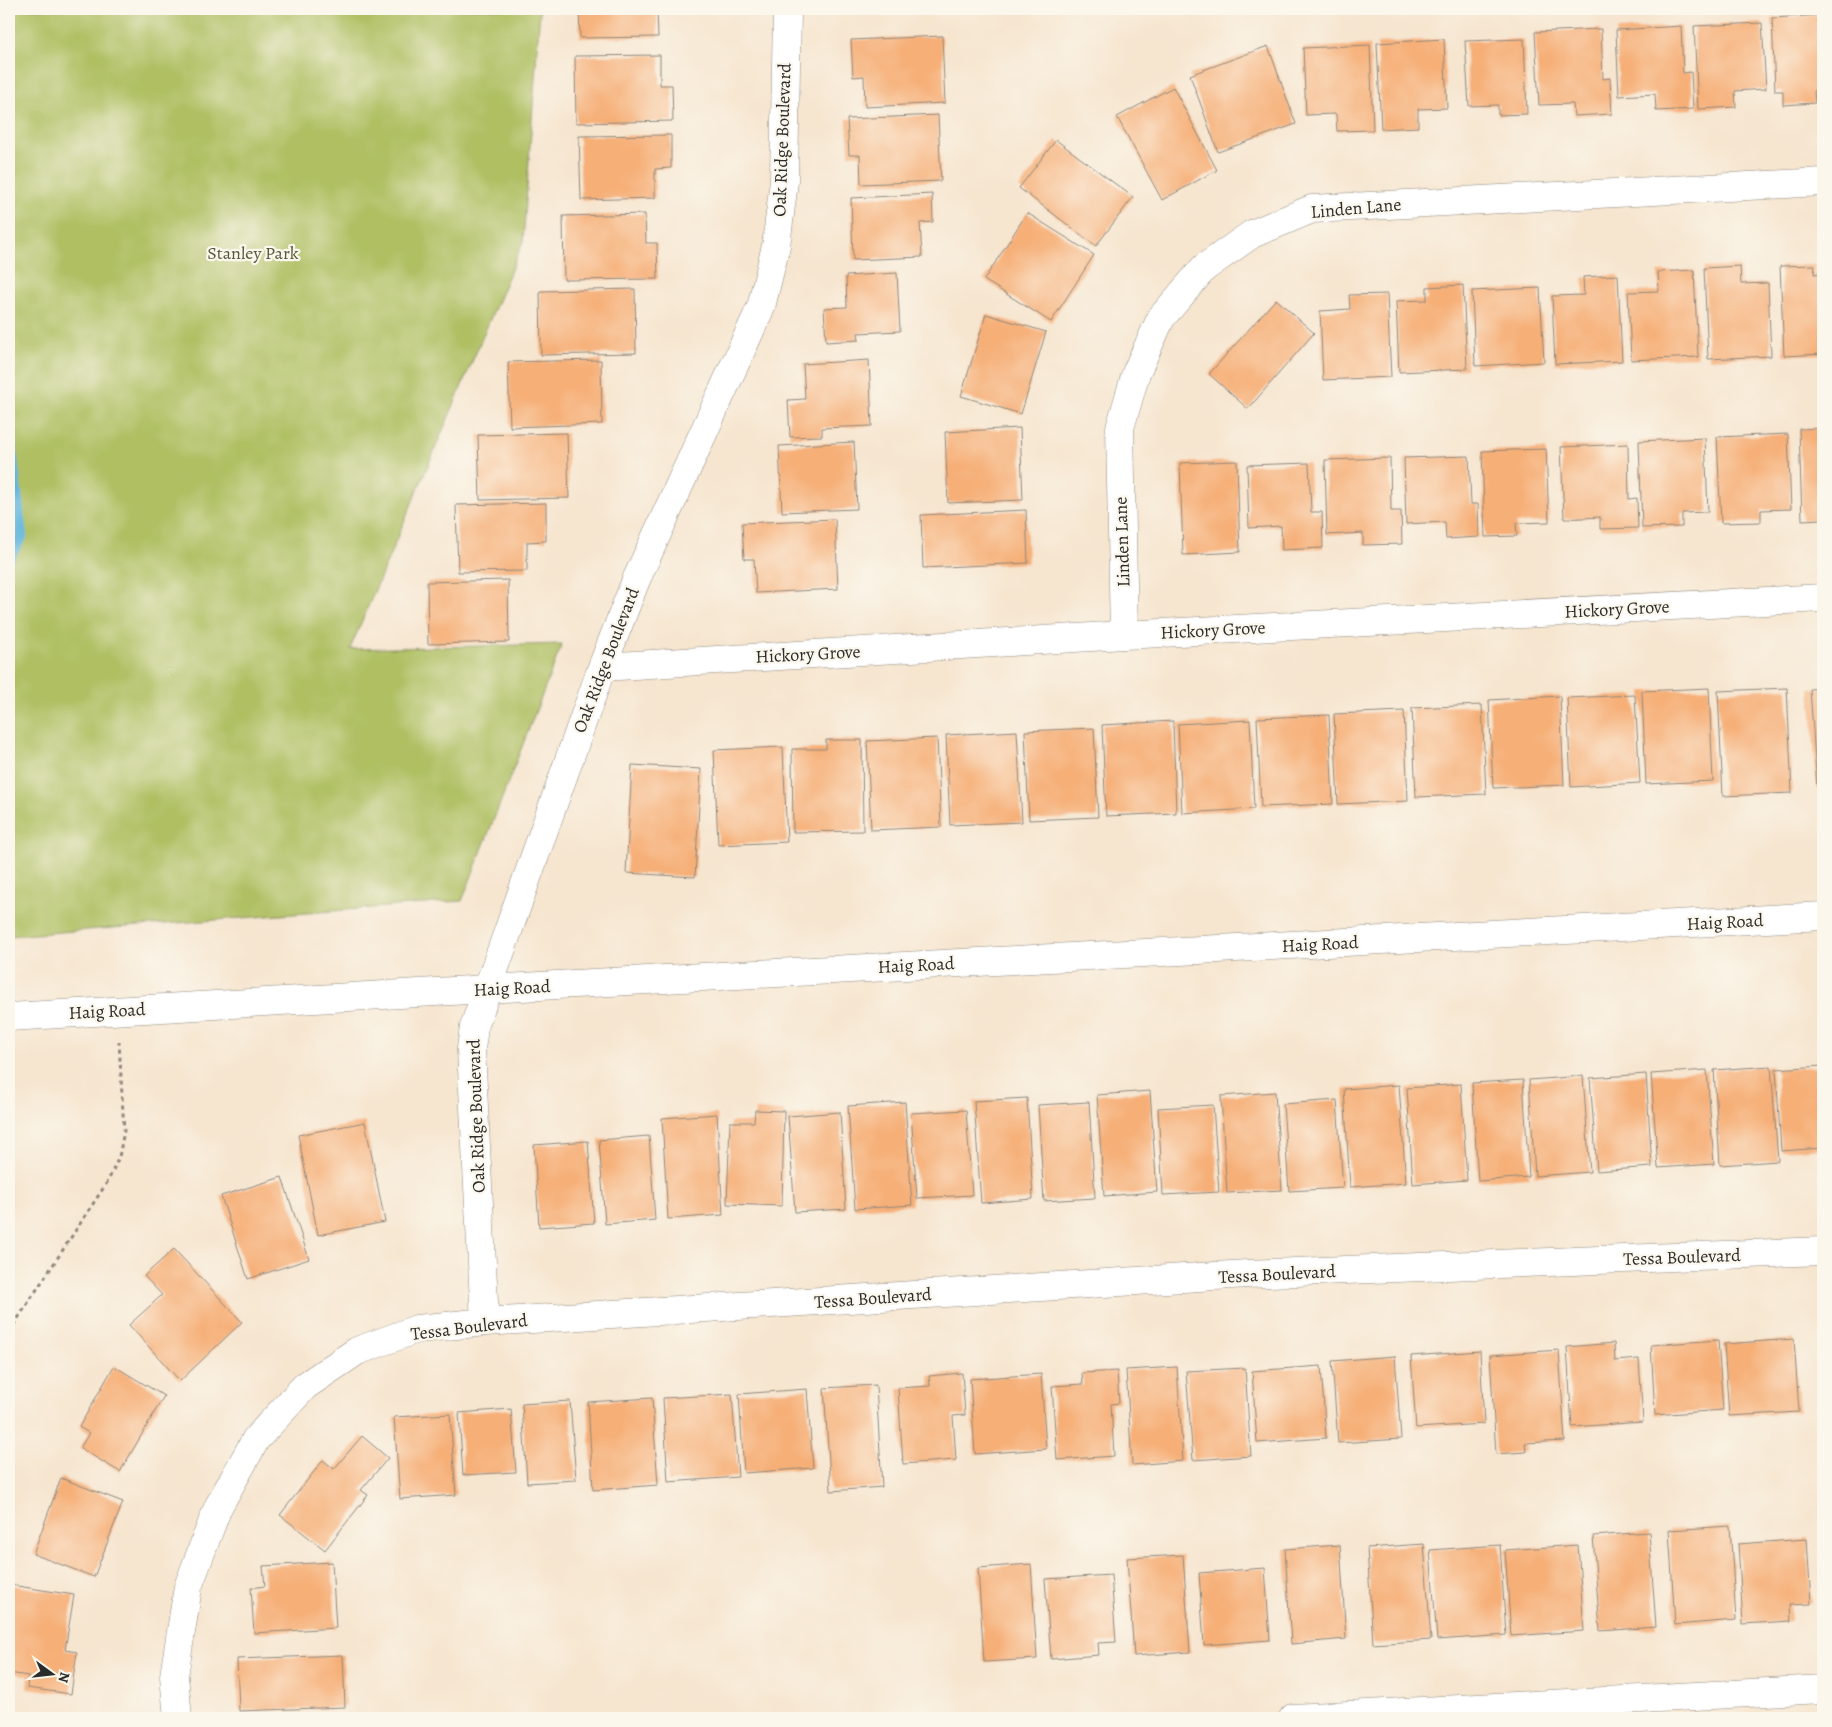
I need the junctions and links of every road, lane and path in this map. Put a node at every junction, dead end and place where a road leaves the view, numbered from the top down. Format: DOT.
graph roads {
  1 [pos="787,9"];
  2 [pos="1823,182"];
  3 [pos="1823,598"];
  4 [pos="1124,635"];
  5 [pos="602,666"];
  6 [pos="1823,916"];
  7 [pos="487,989"];
  8 [pos="117,1010"];
  9 [pos="9,1017"];
  10 [pos="1823,1251"];
  11 [pos="485,1322"];
  12 [pos="9,1332"];
  13 [pos="1823,1689"];
  14 [pos="178,1718"];
  15 [pos="1294,1718"];
  1 -- 5 [label="street, Oak Ridge Boulevard"];
  2 -- 4 [label="street, Linden Lane"];
  3 -- 4 [label="street, Hickory Grove"];
  4 -- 5 [label="street, Hickory Grove"];
  5 -- 7 [label="street, Oak Ridge Boulevard"];
  6 -- 7 [label="street, Haig Road"];
  7 -- 8 [label="street, Haig Road"];
  7 -- 11 [label="street, Oak Ridge Boulevard"];
  8 -- 9 [label="street, Haig Road"];
  8 -- 12 [label="path"];
  10 -- 11 [label="street, Tessa Boulevard"];
  11 -- 14 [label="street, Tessa Boulevard"];
  13 -- 15 [label="street"];
}
